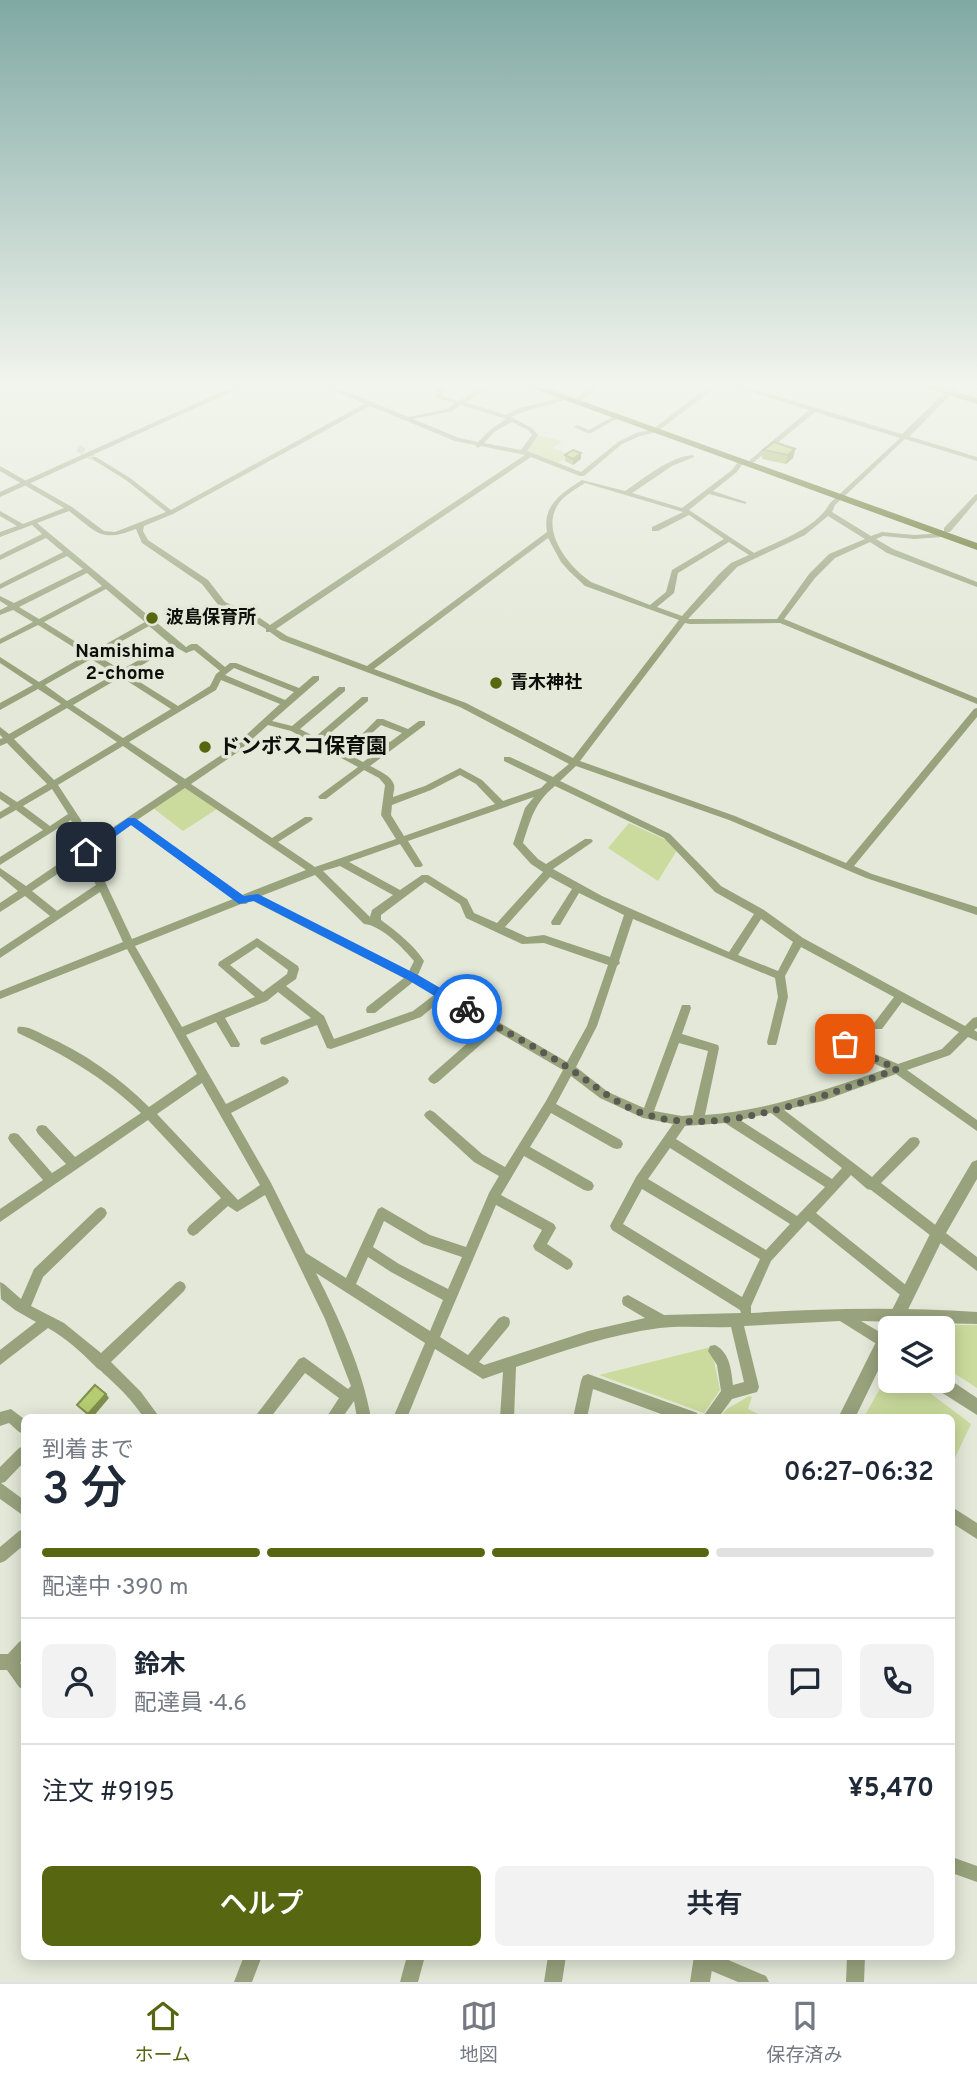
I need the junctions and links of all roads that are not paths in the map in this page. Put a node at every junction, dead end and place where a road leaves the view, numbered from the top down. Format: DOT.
graph roads {
  1 [pos="18,478"];
  2 [pos="32,478"];
  3 [pos="32,478"];
  4 [pos="127,478"];
  5 [pos="233,478"];
  6 [pos="490,478"];
  7 [pos="583,478"];
  8 [pos="584,478"];
  9 [pos="650,478"];
  10 [pos="723,478"];
  11 [pos="788,478"];
  12 [pos="797,478"];
  13 [pos="860,478"];
  14 [pos="24,482"];
  15 [pos="0,492"];
  16 [pos="708,492"];
  17 [pos="627,493"];
  18 [pos="842,496"];
  19 [pos="977,496"];
  20 [pos="744,503"];
  21 [pos="70,508"];
  22 [pos="686,511"];
  23 [pos="0,513"];
  24 [pos="171,513"];
  25 [pos="828,513"];
  26 [pos="32,522"];
  27 [pos="22,526"];
  28 [pos="140,526"];
  29 [pos="655,529"];
  30 [pos="550,533"];
  31 [pos="945,533"];
  32 [pos="46,535"];
  33 [pos="0,536"];
  34 [pos="729,540"];
  35 [pos="870,540"];
  36 [pos="977,541"];
  37 [pos="977,547"];
  38 [pos="67,553"];
  39 [pos="753,555"];
  40 [pos="0,558"];
  41 [pos="87,570"];
  42 [pos="977,585"];
  43 [pos="107,586"];
  44 [pos="0,587"];
  45 [pos="0,598"];
  46 [pos="14,606"];
  47 [pos="652,607"];
  48 [pos="0,613"];
  49 [pos="683,620"];
  50 [pos="779,621"];
  51 [pos="37,622"];
  52 [pos="149,623"];
  53 [pos="269,630"];
  54 [pos="0,642"];
  55 [pos="174,643"];
  56 [pos="91,656"];
  57 [pos="0,659"];
  58 [pos="368,669"];
  59 [pos="222,673"];
  60 [pos="120,674"];
  61 [pos="316,678"];
  62 [pos="39,685"];
  63 [pos="342,689"];
  64 [pos="300,691"];
  65 [pos="365,699"];
  66 [pos="977,701"];
  67 [pos="284,703"];
  68 [pos="69,704"];
  69 [pos="0,707"];
  70 [pos="177,709"];
  71 [pos="977,711"];
  72 [pos="266,722"];
  73 [pos="422,723"];
  74 [pos="294,729"];
  75 [pos="0,730"];
  76 [pos="409,733"];
  77 [pos="10,737"];
  78 [pos="317,740"];
  79 [pos="124,741"];
  80 [pos="0,743"];
  81 [pos="391,746"];
  82 [pos="507,759"];
  83 [pos="572,762"];
  84 [pos="364,766"];
  85 [pos="187,783"];
  86 [pos="554,783"];
  87 [pos="53,784"];
  88 [pos="544,790"];
  89 [pos="0,794"];
  90 [pos="323,797"];
  91 [pos="387,803"];
  92 [pos="500,804"];
  93 [pos="17,806"];
  94 [pos="73,815"];
  95 [pos="0,816"];
  96 [pos="308,819"];
  97 [pos="131,820"];
  98 [pos="49,830"];
  99 [pos="399,839"];
  100 [pos="588,841"];
  101 [pos="272,842"];
  102 [pos="86,852"];
  103 [pos="339,861"];
  104 [pos="0,862"];
  105 [pos="418,865"];
  106 [pos="848,867"];
  107 [pos="315,870"];
  108 [pos="547,871"];
  109 [pos="0,872"];
  110 [pos="102,886"];
  111 [pos="578,887"];
  112 [pos="25,891"];
  113 [pos="400,895"];
  114 [pos="254,897"];
  115 [pos="243,901"];
  116 [pos="0,908"];
  117 [pos="977,911"];
  118 [pos="629,913"];
  119 [pos="760,913"];
  120 [pos="57,916"];
  121 [pos="376,919"];
  122 [pos="556,922"];
  123 [pos="498,928"];
  124 [pos="799,941"];
  125 [pos="129,944"];
  126 [pos="0,954"];
  127 [pos="732,956"];
  128 [pos="615,963"];
  129 [pos="780,976"];
  130 [pos="412,977"];
  131 [pos="278,986"];
  132 [pos="442,994"];
  133 [pos="0,995"];
  134 [pos="901,995"];
  135 [pos="263,998"];
  136 [pos="686,1008"];
  137 [pos="371,1010"];
  138 [pos="219,1017"];
  139 [pos="320,1019"];
  140 [pos="977,1021"];
  141 [pos="495,1026"];
  142 [pos="878,1026"];
  143 [pos="22,1030"];
  144 [pos="965,1031"];
  145 [pos="181,1032"];
  146 [pos="825,1036"];
  147 [pos="675,1037"];
  148 [pos="977,1037"];
  149 [pos="265,1041"];
  150 [pos="772,1042"];
  151 [pos="236,1044"];
  152 [pos="570,1069"];
  153 [pos="897,1069"];
  154 [pos="203,1076"];
  155 [pos="434,1079"];
  156 [pos="284,1081"];
  157 [pos="549,1106"];
  158 [pos="775,1109"];
  159 [pos="151,1111"];
  160 [pos="223,1111"];
  161 [pos="430,1115"];
  162 [pos="647,1115"];
  163 [pos="727,1118"];
  164 [pos="698,1120"];
  165 [pos="682,1121"];
  166 [pos="977,1126"];
  167 [pos="42,1130"];
  168 [pos="14,1138"];
  169 [pos="670,1142"];
  170 [pos="914,1142"];
  171 [pos="617,1144"];
  172 [pos="522,1149"];
  173 [pos="74,1164"];
  174 [pos="977,1166"];
  175 [pos="850,1168"];
  176 [pos="507,1174"];
  177 [pos="51,1180"];
  178 [pos="640,1181"];
  179 [pos="832,1185"];
  180 [pos="871,1185"];
  181 [pos="588,1186"];
  182 [pos="267,1187"];
  183 [pos="493,1197"];
  184 [pos="229,1198"];
  185 [pos="101,1213"];
  186 [pos="0,1216"];
  187 [pos="803,1218"];
  188 [pos="193,1230"];
  189 [pos="937,1236"];
  190 [pos="366,1249"];
  191 [pos="468,1253"];
  192 [pos="302,1256"];
  193 [pos="766,1257"];
  194 [pos="567,1264"];
  195 [pos="977,1265"];
  196 [pos="349,1286"];
  197 [pos="180,1287"];
  198 [pos="0,1289"];
  199 [pos="908,1294"];
  200 [pos="449,1296"];
  201 [pos="628,1301"];
  202 [pos="24,1307"];
  203 [pos="897,1314"];
  204 [pos="743,1315"];
  205 [pos="845,1318"];
  206 [pos="977,1318"];
  207 [pos="46,1322"];
  208 [pos="504,1322"];
  209 [pos="663,1322"];
  210 [pos="433,1339"];
  211 [pos="878,1339"];
  212 [pos="715,1351"];
  213 [pos="0,1358"];
  214 [pos="878,1361"];
  215 [pos="100,1363"];
  216 [pos="470,1363"];
  217 [pos="510,1363"];
  218 [pos="955,1392"];
  219 [pos="354,1393"];
  220 [pos="728,1393"];
  221 [pos="977,1407"];
  222 [pos="151,1414"];
  223 [pos="264,1414"];
  224 [pos="336,1414"];
  225 [pos="362,1414"];
  226 [pos="402,1414"];
  227 [pos="507,1414"];
  228 [pos="581,1414"];
  229 [pos="681,1414"];
  230 [pos="712,1414"];
  231 [pos="848,1414"];
  232 [pos="0,1419"];
  233 [pos="21,1424"];
  234 [pos="21,1456"];
  235 [pos="0,1477"];
  236 [pos="0,1490"];
  237 [pos="21,1507"];
  238 [pos="955,1516"];
  239 [pos="977,1532"];
  240 [pos="21,1538"];
  241 [pos="0,1556"];
  242 [pos="21,1649"];
  243 [pos="5,1662"];
  244 [pos="21,1679"];
  245 [pos="955,1866"];
  246 [pos="977,1874"];
  247 [pos="251,1960"];
  248 [pos="415,1960"];
  249 [pos="557,1960"];
  250 [pos="701,1960"];
  251 [pos="708,1960"];
  252 [pos="856,1960"];
  253 [pos="243,1982"];
  254 [pos="409,1982"];
  255 [pos="552,1982"];
  256 [pos="700,1982"];
  257 [pos="760,1982"];
  258 [pos="855,1982"];
  1 -- 14 [label="street"];
  2 -- 14 [label="street"];
  3 -- 14 [label="street"];
  4 -- 24 [label="street"];
  5 -- 24 [label="street"];
  6 -- 53 [label="street"];
  7 -- 30 [label="street"];
  8 -- 17 [label="street"];
  9 -- 17 [label="street"];
  10 -- 16 [label="street"];
  11 -- 18 [label="main road"];
  12 -- 18 [label="main road"];
  13 -- 18 [label="street"];
  14 -- 15 [label="street"];
  14 -- 21 [label="street"];
  16 -- 20 [label="street"];
  16 -- 22 [label="street"];
  17 -- 22 [label="street"];
  18 -- 25 [label="street"];
  18 -- 31 [label="main road"];
  19 -- 31 [label="street"];
  21 -- 26 [label="street"];
  21 -- 28 [label="street"];
  22 -- 29 [label="street"];
  22 -- 34 [label="street"];
  23 -- 27 [label="street"];
  24 -- 28 [label="street"];
  25 -- 35 [label="street"];
  25 -- 39 [label="street"];
  26 -- 27 [label="street"];
  26 -- 32 [label="street"];
  27 -- 33 [label="street"];
  28 -- 53 [label="street"];
  30 -- 47 [label="street"];
  30 -- 58 [label="street"];
  31 -- 35 [label="street"];
  31 -- 36 [label="main road"];
  31 -- 37 [label="main road"];
  32 -- 38 [label="street"];
  32 -- 40 [label="street"];
  34 -- 39 [label="street"];
  34 -- 47 [label="street"];
  35 -- 42 [label="street"];
  35 -- 50 [label="street"];
  38 -- 41 [label="street"];
  38 -- 44 [label="street"];
  39 -- 49 [label="street"];
  41 -- 43 [label="street"];
  41 -- 46 [label="street"];
  43 -- 51 [label="street"];
  43 -- 52 [label="street"];
  45 -- 46 [label="street"];
  46 -- 48 [label="street"];
  46 -- 51 [label="street"];
  47 -- 49 [label="street"];
  49 -- 50 [label="street"];
  49 -- 83 [label="street"];
  50 -- 66 [label="street"];
  51 -- 54 [label="street"];
  51 -- 56 [label="street"];
  52 -- 55 [label="street"];
  52 -- 56 [label="street"];
  53 -- 58 [label="street"];
  55 -- 59 [label="street"];
  55 -- 60 [label="street"];
  56 -- 60 [label="street"];
  56 -- 62 [label="street"];
  57 -- 62 [label="street"];
  58 -- 83 [label="street"];
  59 -- 64 [label="street"];
  59 -- 67 [label="street"];
  59 -- 70 [label="street"];
  60 -- 68 [label="street"];
  60 -- 70 [label="street"];
  61 -- 64 [label="street"];
  62 -- 68 [label="street"];
  62 -- 69 [label="street"];
  63 -- 74 [label="street"];
  64 -- 67 [label="street"];
  65 -- 78 [label="street"];
  67 -- 72 [label="street"];
  68 -- 77 [label="street"];
  68 -- 79 [label="street"];
  70 -- 79 [label="street"];
  71 -- 106 [label="street"];
  72 -- 74 [label="street"];
  72 -- 85 [label="street"];
  73 -- 76 [label="street"];
  74 -- 78 [label="street"];
  75 -- 77 [label="street"];
  76 -- 81 [label="street"];
  76 -- 81 [label="street"];
  77 -- 80 [label="street"];
  77 -- 87 [label="street"];
  78 -- 84 [label="street"];
  79 -- 85 [label="street"];
  79 -- 87 [label="street"];
  81 -- 84 [label="street"];
  82 -- 86 [label="street"];
  83 -- 86 [label="street"];
  83 -- 106 [label="street"];
  84 -- 90 [label="street"];
  84 -- 91 [label="street"];
  85 -- 97 [label="street"];
  85 -- 101 [label="street"];
  86 -- 88 [label="street"];
  86 -- 119 [label="street"];
  87 -- 93 [label="street"];
  87 -- 94 [label="street"];
  88 -- 92 [label="street"];
  88 -- 108 [label="street"];
  89 -- 93 [label="street"];
  91 -- 92 [label="street"];
  91 -- 99 [label="street"];
  92 -- 99 [label="street"];
  93 -- 95 [label="street"];
  93 -- 98 [label="street"];
  94 -- 98 [label="street"];
  94 -- 102 [label="street"];
  96 -- 101 [label="street"];
  97 -- 102 [label="street"];
  97 -- 115 [label="street"];
  98 -- 104 [label="street"];
  99 -- 103 [label="street"];
  99 -- 105 [label="street"];
  100 -- 108 [label="street"];
  101 -- 107 [label="street"];
  102 -- 110 [label="street"];
  102 -- 112 [label="street"];
  103 -- 107 [label="street"];
  103 -- 113 [label="street"];
  106 -- 117 [label="street"];
  107 -- 114 [label="street"];
  107 -- 121 [label="street"];
  108 -- 111 [label="street"];
  108 -- 123 [label="street"];
  109 -- 112 [label="street"];
  110 -- 120 [label="street"];
  110 -- 125 [label="street"];
  111 -- 118 [label="street"];
  111 -- 122 [label="street"];
  112 -- 116 [label="street"];
  112 -- 120 [label="street"];
  113 -- 121 [label="street"];
  113 -- 123 [label="street"];
  114 -- 115 [label="street"];
  114 -- 130 [label="street"];
  115 -- 125 [label="street"];
  118 -- 127 [label="street"];
  118 -- 128 [label="street"];
  119 -- 124 [label="street"];
  119 -- 127 [label="street"];
  120 -- 126 [label="street"];
  121 -- 130 [label="street"];
  123 -- 128 [label="street"];
  124 -- 129 [label="street"];
  124 -- 134 [label="street"];
  125 -- 133 [label="street"];
  125 -- 145 [label="street"];
  127 -- 129 [label="street"];
  128 -- 152 [label="street"];
  129 -- 150 [label="street"];
  130 -- 132 [label="street"];
  130 -- 137 [label="street"];
  131 -- 135 [label="street"];
  131 -- 135 [label="street"];
  131 -- 139 [label="street"];
  132 -- 139 [label="street"];
  132 -- 141 [label="street"];
  134 -- 142 [label="street"];
  134 -- 144 [label="street"];
  135 -- 138 [label="street"];
  136 -- 147 [label="street"];
  138 -- 145 [label="street"];
  138 -- 151 [label="street"];
  139 -- 149 [label="street"];
  140 -- 144 [label="street"];
  141 -- 152 [label="street"];
  141 -- 155 [label="street"];
  143 -- 159 [label="street"];
  144 -- 148 [label="street"];
  144 -- 153 [label="street"];
  145 -- 154 [label="street"];
  146 -- 153 [label="street"];
  147 -- 162 [label="street"];
  147 -- 164 [label="street"];
  152 -- 157 [label="street"];
  152 -- 162 [label="street"];
  153 -- 158 [label="street"];
  153 -- 166 [label="street"];
  154 -- 159 [label="street"];
  154 -- 160 [label="street"];
  156 -- 160 [label="street"];
  157 -- 171 [label="street"];
  157 -- 172 [label="street"];
  158 -- 163 [label="street"];
  158 -- 175 [label="street"];
  159 -- 173 [label="street"];
  159 -- 184 [label="street"];
  160 -- 182 [label="street"];
  161 -- 176 [label="street"];
  162 -- 165 [label="street"];
  163 -- 164 [label="street"];
  163 -- 179 [label="street"];
  164 -- 165 [label="street"];
  165 -- 169 [label="street"];
  167 -- 173 [label="street"];
  168 -- 177 [label="street"];
  169 -- 178 [label="street"];
  169 -- 187 [label="street"];
  170 -- 180 [label="street"];
  172 -- 176 [label="street"];
  172 -- 181 [label="street"];
  173 -- 177 [label="street"];
  174 -- 189 [label="street"];
  175 -- 179 [label="street"];
  175 -- 180 [label="street"];
  176 -- 183 [label="street"];
  177 -- 186 [label="street"];
  178 -- 193 [label="street"];
  178 -- 204 [label="street"];
  179 -- 187 [label="street"];
  180 -- 189 [label="street"];
  182 -- 184 [label="street"];
  182 -- 192 [label="street"];
  183 -- 191 [label="street"];
  183 -- 194 [label="street"];
  184 -- 188 [label="street"];
  185 -- 202 [label="street"];
  187 -- 193 [label="street"];
  187 -- 199 [label="street"];
  189 -- 195 [label="street"];
  189 -- 199 [label="street"];
  190 -- 191 [label="street"];
  190 -- 196 [label="street"];
  190 -- 200 [label="street"];
  191 -- 200 [label="street"];
  192 -- 196 [label="street"];
  192 -- 219 [label="street"];
  193 -- 204 [label="street"];
  196 -- 210 [label="street"];
  197 -- 215 [label="street"];
  198 -- 202 [label="street"];
  199 -- 203 [label="street"];
  200 -- 210 [label="street"];
  201 -- 209 [label="street"];
  202 -- 207 [label="street"];
  203 -- 205 [label="street"];
  203 -- 206 [label="street"];
  204 -- 205 [label="street"];
  204 -- 209 [label="street"];
  204 -- 220 [label="street"];
  205 -- 211 [label="street"];
  207 -- 213 [label="street"];
  207 -- 215 [label="street"];
  208 -- 216 [label="street"];
  209 -- 217 [label="street"];
  210 -- 216 [label="street"];
  210 -- 226 [label="street"];
  212 -- 220 [label="street"];
  214 -- 231 [label="street"];
  215 -- 222 [label="street"];
  216 -- 217 [label="street"];
  217 -- 227 [label="street"];
  218 -- 221 [label="street"];
  219 -- 223 [label="street"];
  219 -- 224 [label="street"];
  219 -- 225 [label="street"];
  220 -- 230 [label="street"];
  228 -- 229 [label="street"];
  232 -- 233 [label="street"];
  234 -- 235 [label="street"];
  236 -- 237 [label="street"];
  238 -- 239 [label="street"];
  240 -- 241 [label="street"];
  242 -- 243 [label="street"];
  243 -- 244 [label="street"];
  245 -- 246 [label="street"];
  247 -- 253 [label="street"];
  248 -- 254 [label="street"];
  249 -- 255 [label="street"];
  250 -- 256 [label="street"];
  251 -- 257 [label="street"];
  252 -- 258 [label="street"];
}
